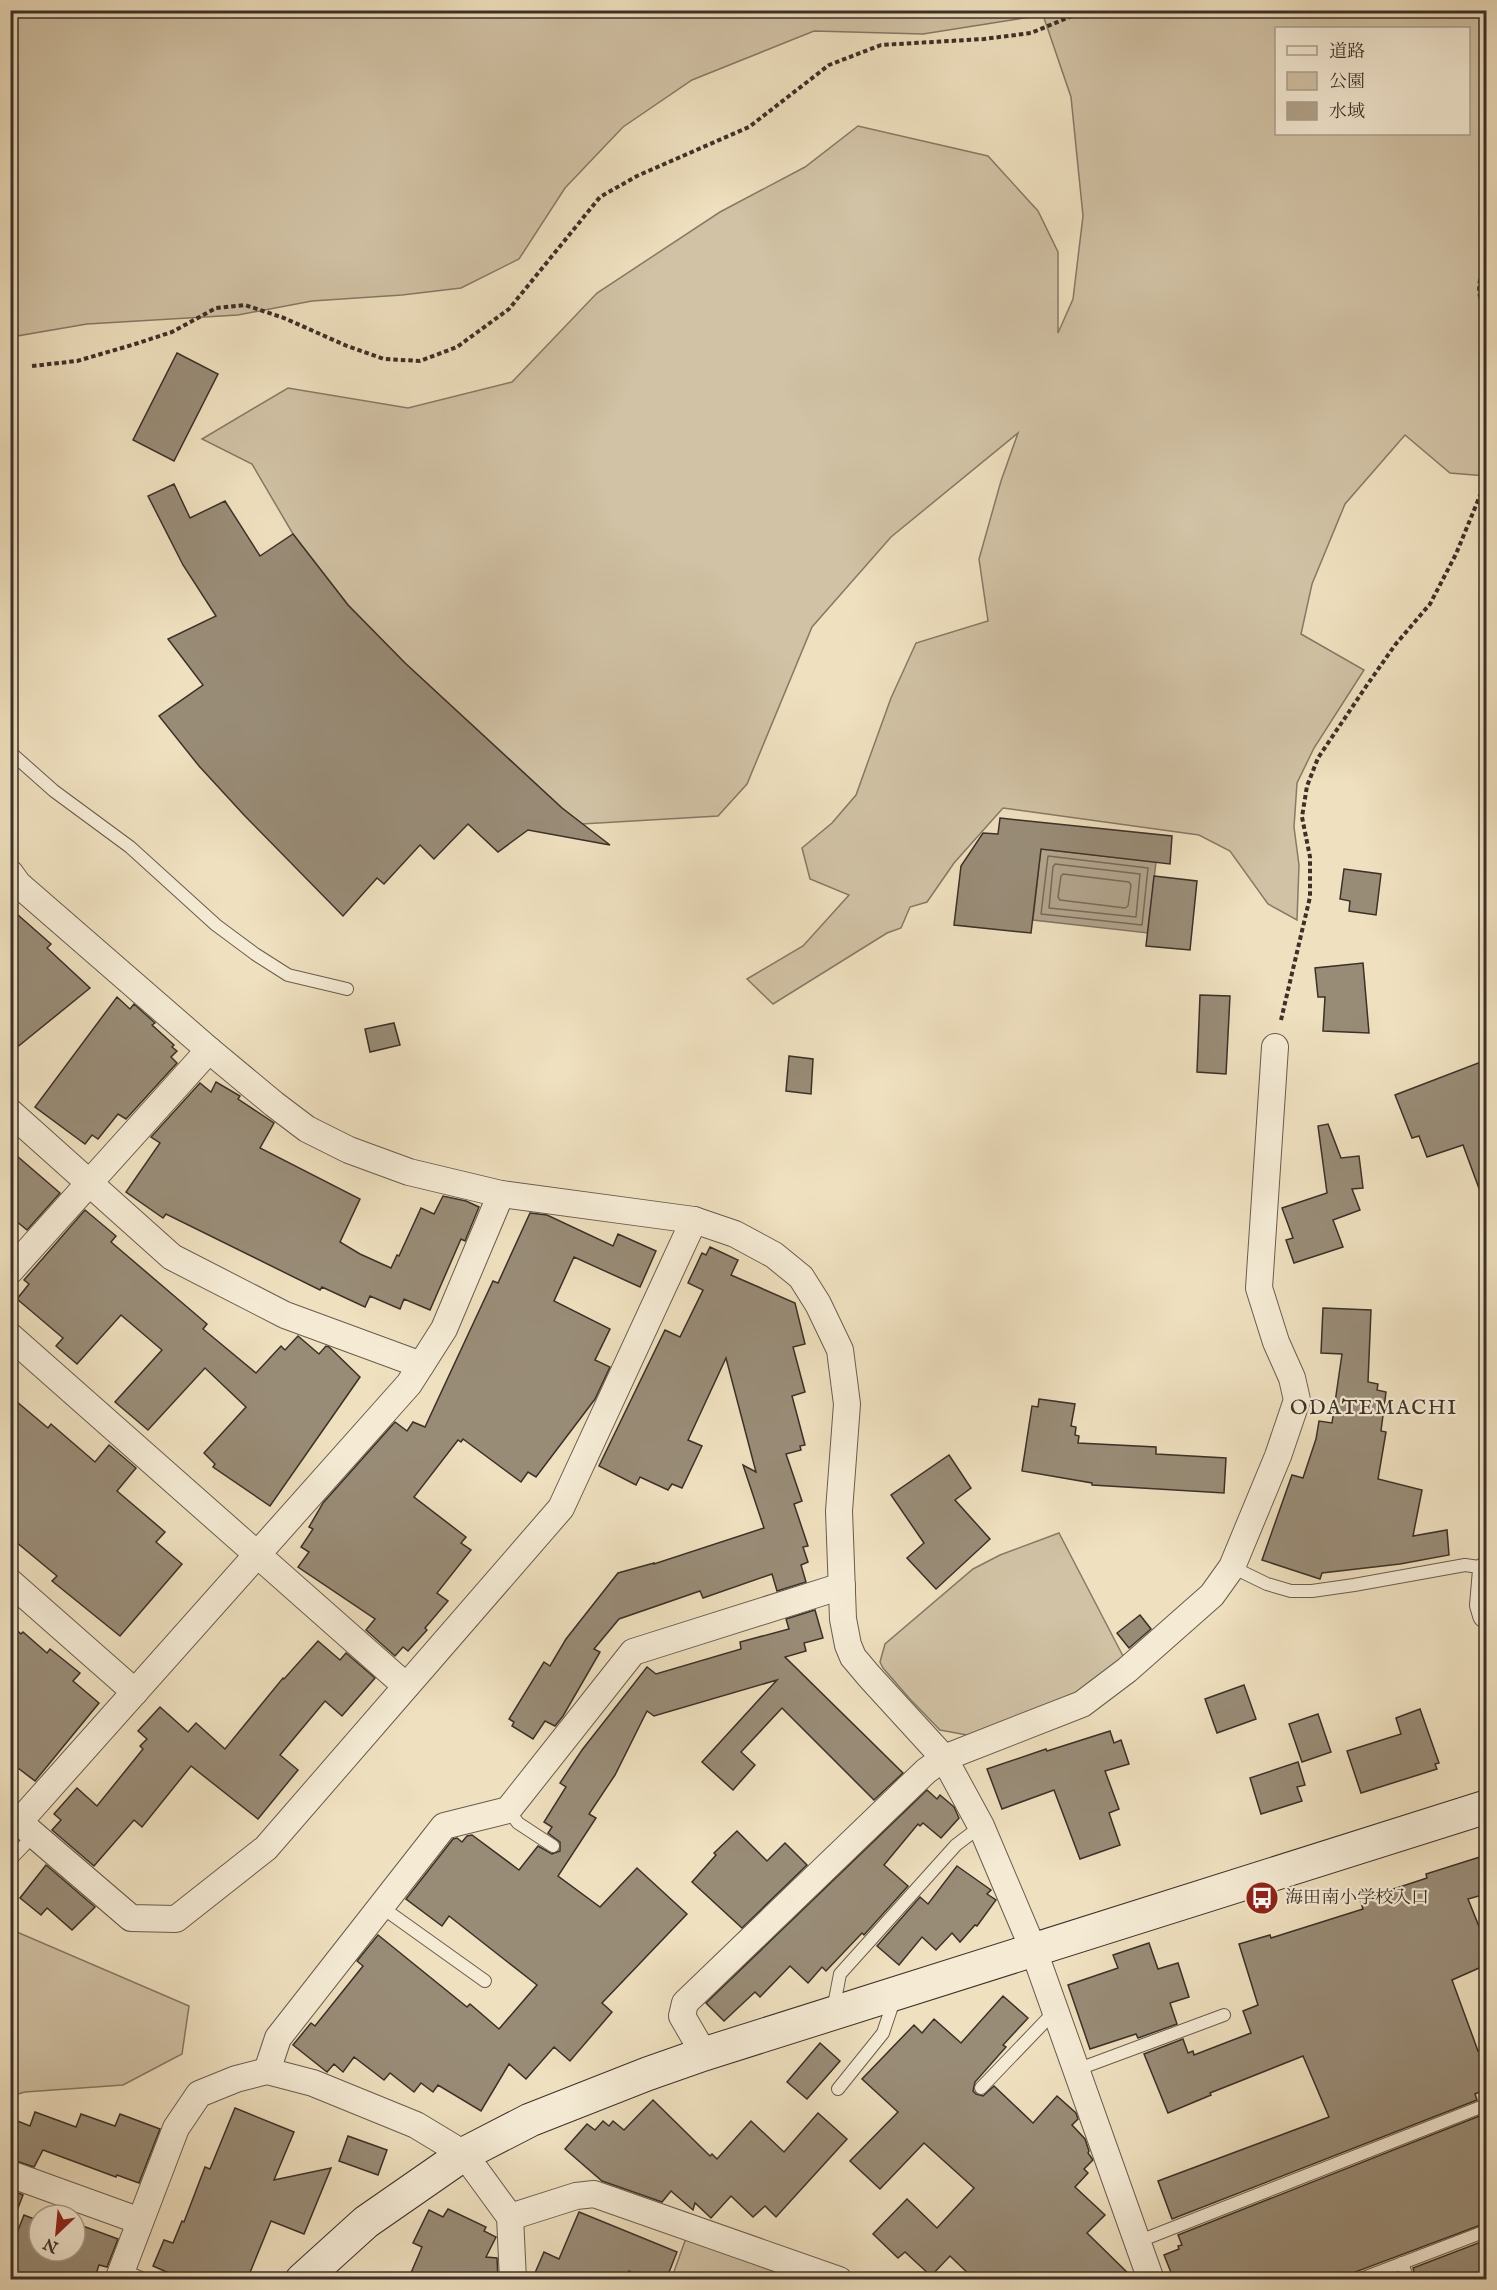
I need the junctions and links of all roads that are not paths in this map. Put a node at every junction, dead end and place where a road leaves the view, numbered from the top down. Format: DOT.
graph roads {
  1 [pos="10,752"];
  2 [pos="10,873"];
  3 [pos="347,989"];
  4 [pos="1275,1047"];
  5 [pos="209,1050"];
  6 [pos="10,1112"];
  7 [pos="90,1185"];
  8 [pos="501,1194"];
  9 [pos="694,1220"];
  10 [pos="10,1271"];
  11 [pos="10,1336"];
  12 [pos="421,1365"];
  13 [pos="257,1555"];
  14 [pos="1232,1567"];
  15 [pos="1486,1569"];
  16 [pos="10,1582"];
  17 [pos="842,1586"];
  18 [pos="1486,1615"];
  19 [pos="406,1686"];
  20 [pos="135,1692"];
  21 [pos="944,1758"];
  22 [pos="1486,1807"];
  23 [pos="508,1810"];
  24 [pos="21,1825"];
  25 [pos="981,1826"];
  26 [pos="553,1846"];
  27 [pos="10,1860"];
  28 [pos="380,1906"];
  29 [pos="1034,1951"];
  30 [pos="485,1981"];
  31 [pos="896,1994"];
  32 [pos="1055,2011"];
  33 [pos="832,2014"];
  34 [pos="1224,2015"];
  35 [pos="704,2054"];
  36 [pos="1076,2070"];
  37 [pos="267,2071"];
  38 [pos="981,2088"];
  39 [pos="838,2090"];
  40 [pos="1486,2105"];
  41 [pos="464,2154"];
  42 [pos="10,2174"];
  43 [pos="510,2217"];
  44 [pos="140,2221"];
  45 [pos="1486,2231"];
  46 [pos="1137,2242"];
  47 [pos="1402,2263"];
  48 [pos="120,2275"];
  49 [pos="146,2280"];
  50 [pos="302,2280"];
  51 [pos="513,2280"];
  52 [pos="839,2280"];
  53 [pos="1151,2280"];
  54 [pos="1358,2280"];
  55 [pos="1408,2280"];
  1 -- 3 [label="lane"];
  2 -- 5 [label="street"];
  4 -- 14 [label="street"];
  5 -- 7 [label="street"];
  5 -- 8 [label="street"];
  6 -- 7 [label="street"];
  7 -- 10 [label="street"];
  7 -- 12 [label="street"];
  8 -- 9 [label="street"];
  8 -- 12 [label="street"];
  9 -- 17 [label="street"];
  9 -- 19 [label="street"];
  11 -- 13 [label="street"];
  12 -- 13 [label="street"];
  13 -- 19 [label="street"];
  13 -- 20 [label="street"];
  14 -- 15 [label="lane"];
  14 -- 21 [label="street"];
  15 -- 18 [label="street"];
  16 -- 20 [label="street"];
  17 -- 21 [label="street"];
  17 -- 23 [label="street"];
  19 -- 24 [label="street"];
  20 -- 24 [label="street"];
  21 -- 25 [label="street"];
  21 -- 35 [label="street"];
  22 -- 29 [label="street"];
  23 -- 26 [label="lane"];
  23 -- 28 [label="street"];
  24 -- 27 [label="lane"];
  25 -- 29 [label="street"];
  25 -- 33 [label="lane"];
  28 -- 30 [label="lane"];
  28 -- 37 [label="street"];
  29 -- 31 [label="street"];
  29 -- 32 [label="street"];
  31 -- 33 [label="street"];
  31 -- 39 [label="lane"];
  32 -- 36 [label="street"];
  32 -- 38 [label="lane"];
  33 -- 35 [label="street"];
  34 -- 36 [label="lane"];
  35 -- 41 [label="street"];
  36 -- 46 [label="street"];
  37 -- 41 [label="street"];
  37 -- 44 [label="street"];
  40 -- 46 [label="lane"];
  41 -- 43 [label="street"];
  41 -- 50 [label="street"];
  42 -- 44 [label="street"];
  43 -- 51 [label="street"];
  43 -- 52 [label="street"];
  44 -- 48 [label="street"];
  45 -- 47 [label="lane"];
  46 -- 53 [label="street"];
  47 -- 54 [label="lane"];
  47 -- 55 [label="lane"];
  48 -- 49 [label="lane"];
}
